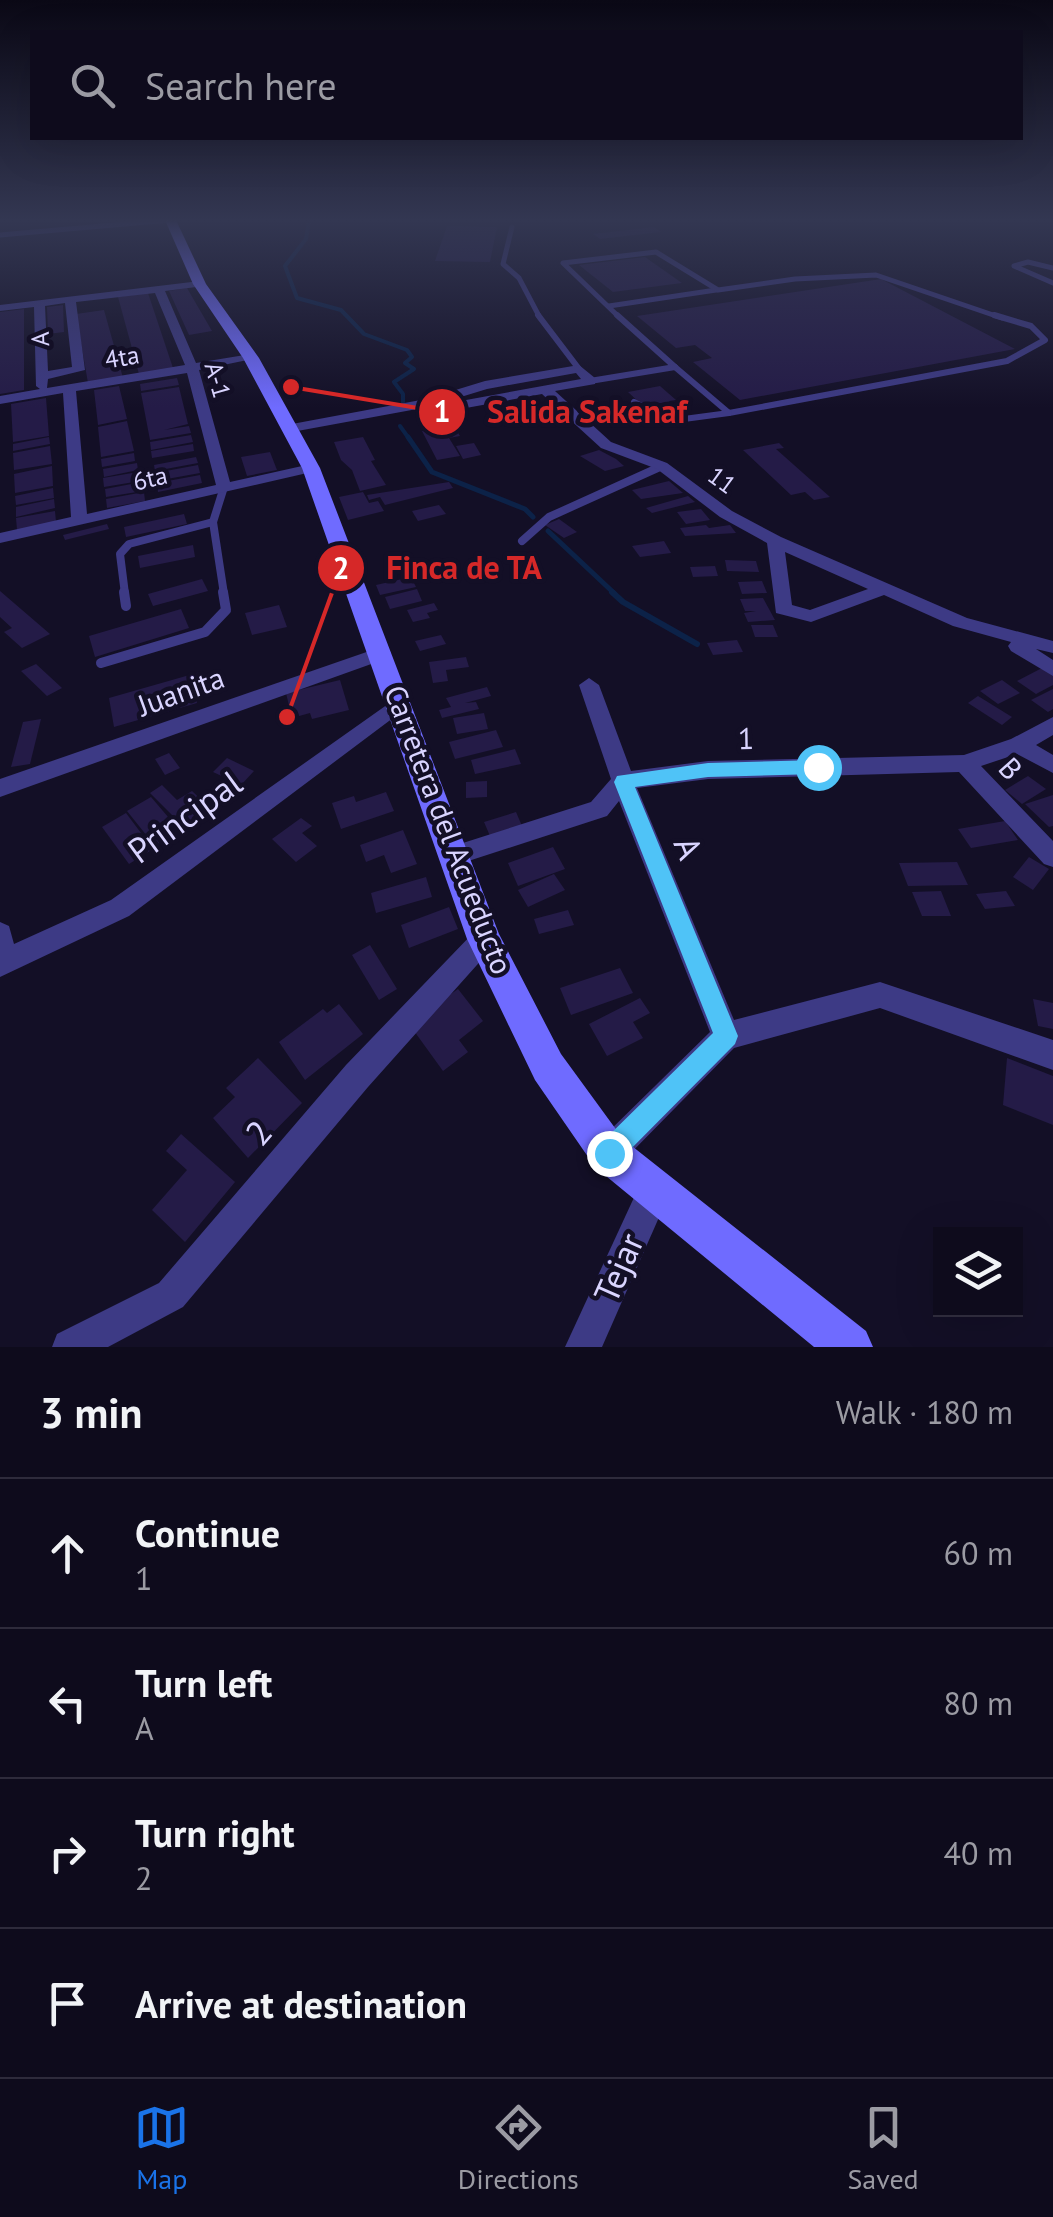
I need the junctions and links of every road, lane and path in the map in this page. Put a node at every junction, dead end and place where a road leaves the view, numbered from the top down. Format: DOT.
graph roads {
  1 [pos="521,283"];
  2 [pos="581,283"];
  3 [pos="706,283"];
  4 [pos="767,283"];
  5 [pos="895,283"];
  6 [pos="200,284"];
  7 [pos="159,289"];
  8 [pos="718,290"];
  9 [pos="70,300"];
  10 [pos="39,304"];
  11 [pos="609,306"];
  12 [pos="0,308"];
  13 [pos="251,358"];
  14 [pos="675,366"];
  15 [pos="192,368"];
  16 [pos="578,369"];
  17 [pos="42,376"];
  18 [pos="590,381"];
  19 [pos="70,388"];
  20 [pos="546,390"];
  21 [pos="42,393"];
  22 [pos="0,400"];
  23 [pos="634,402"];
  24 [pos="729,413"];
  25 [pos="294,431"];
  26 [pos="662,466"];
  27 [pos="311,468"];
  28 [pos="224,488"];
  29 [pos="78,520"];
  30 [pos="213,522"];
  31 [pos="0,538"];
  32 [pos="522,541"];
  33 [pos="774,541"];
  34 [pos="884,590"];
  35 [pos="126,606"];
  36 [pos="1004,636"];
  37 [pos="1053,647"];
  38 [pos="382,652"];
  39 [pos="101,663"];
  40 [pos="1053,669"];
  41 [pos="590,685"];
  42 [pos="398,704"];
  43 [pos="1053,725"];
  44 [pos="1019,746"];
  45 [pos="964,763"];
  46 [pos="1053,765"];
  47 [pos="624,782"];
  48 [pos="0,788"];
  49 [pos="453,856"];
  50 [pos="1053,857"];
  51 [pos="0,934"];
  52 [pos="484,939"];
  53 [pos="1,964"];
  54 [pos="726,1036"];
  55 [pos="1053,1055"];
  56 [pos="609,1153"];
  57 [pos="654,1190"];
  58 [pos="70,1347"];
  59 [pos="583,1347"];
  60 [pos="850,1347"];
  1 -- 16 [label="lane"];
  2 -- 11 [label="lane"];
  3 -- 8 [label="lane"];
  4 -- 8 [label="lane"];
  5 -- 24 [label="lane"];
  6 -- 7 [label="street"];
  6 -- 13 [label="street, Carretera del Acueducto"];
  7 -- 9 [label="street"];
  7 -- 15 [label="street, A-1"];
  8 -- 11 [label="lane"];
  9 -- 10 [label="street"];
  9 -- 17 [label="street, A"];
  10 -- 12 [label="street"];
  10 -- 17 [label="street, A"];
  11 -- 14 [label="lane"];
  13 -- 15 [label="street, 4ta"];
  13 -- 25 [label="street, Carretera del Acueducto"];
  14 -- 18 [label="lane"];
  14 -- 24 [label="lane"];
  15 -- 19 [label="street, 4ta"];
  15 -- 28 [label="street, A-1"];
  16 -- 18 [label="street"];
  16 -- 25 [label="street"];
  17 -- 21 [label="street, A"];
  18 -- 20 [label="street"];
  19 -- 21 [label="street, 4ta"];
  19 -- 29 [label="street"];
  20 -- 25 [label="street"];
  20 -- 26 [label="street, 11"];
  21 -- 22 [label="street, 4ta"];
  23 -- 24 [label="lane"];
  25 -- 27 [label="street, Carretera del Acueducto"];
  26 -- 32 [label="lane"];
  26 -- 33 [label="street, 11"];
  27 -- 28 [label="street, 6ta"];
  27 -- 38 [label="street, Carretera del Acueducto"];
  28 -- 29 [label="street, 6ta"];
  28 -- 30 [label="lane"];
  29 -- 31 [label="street, 6ta"];
  30 -- 35 [label="lane"];
  30 -- 39 [label="lane"];
  33 -- 34 [label="street, 11"];
  33 -- 34 [label="street"];
  34 -- 36 [label="street, 11"];
  36 -- 37 [label="street, 11"];
  36 -- 40 [label="street, 11"];
  38 -- 42 [label="street, Carretera del Acueducto"];
  38 -- 48 [label="street, Juanita"];
  41 -- 47 [label="street, A"];
  42 -- 49 [label="street, Carretera del Acueducto"];
  42 -- 53 [label="street, Principal"];
  43 -- 44 [label="street, 1"];
  44 -- 45 [label="street, 1"];
  44 -- 46 [label="street"];
  45 -- 47 [label="street, 1"];
  45 -- 50 [label="street, B"];
  47 -- 49 [label="street"];
  47 -- 54 [label="street, A"];
  49 -- 52 [label="street, Carretera del Acueducto"];
  51 -- 53 [label="street"];
  52 -- 56 [label="street, Carretera del Acueducto"];
  52 -- 58 [label="street, 2"];
  54 -- 55 [label="street"];
  54 -- 56 [label="street"];
  56 -- 57 [label="street, Carretera del Acueducto"];
  57 -- 59 [label="street, Tejar"];
  57 -- 60 [label="street, Carretera del Acueducto"];
}
